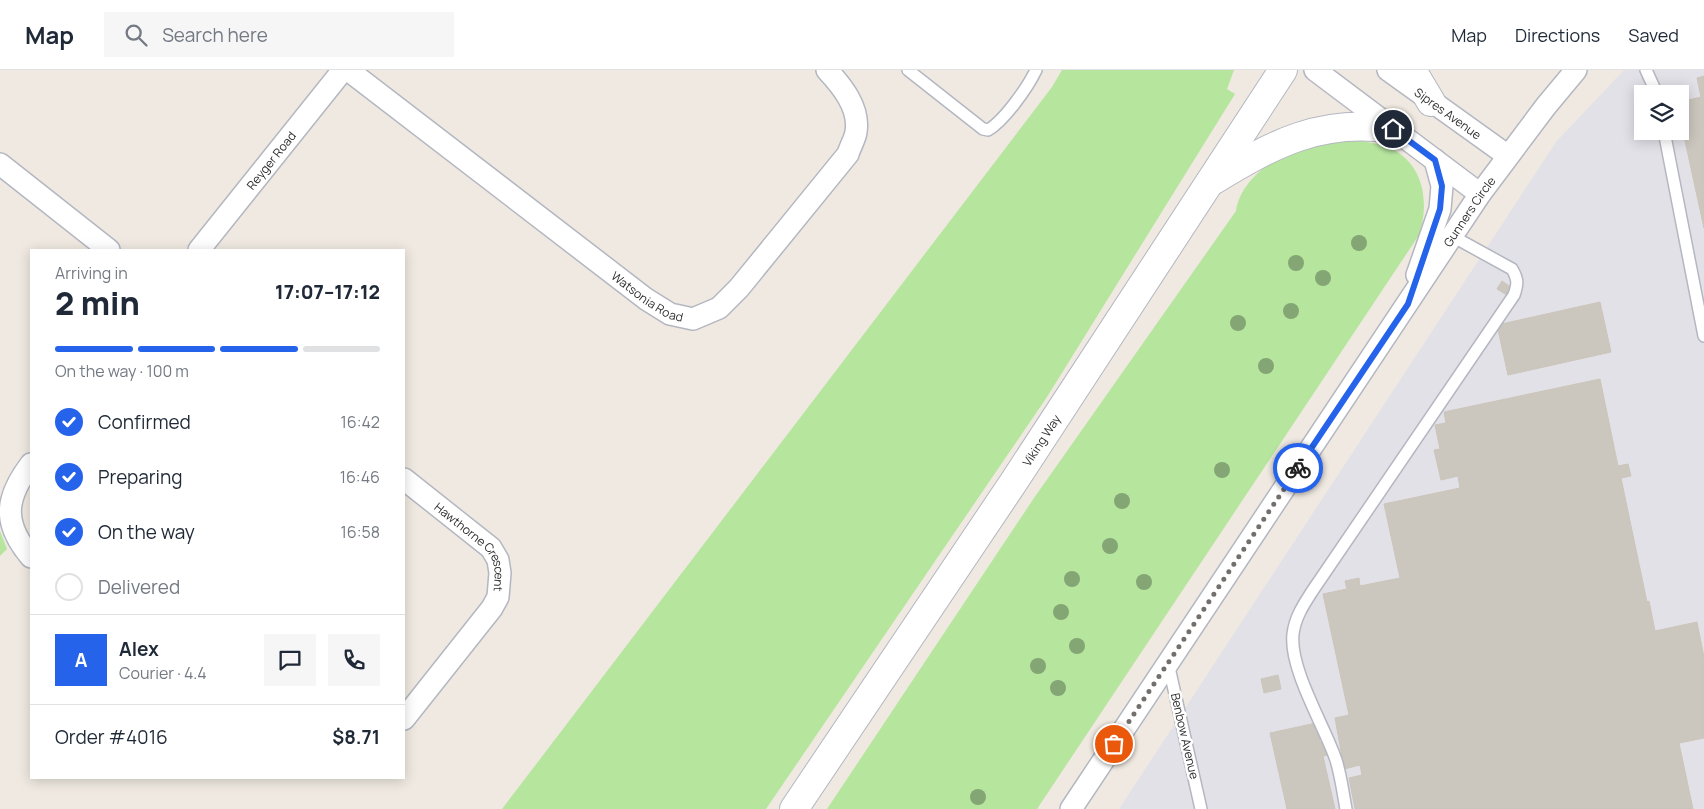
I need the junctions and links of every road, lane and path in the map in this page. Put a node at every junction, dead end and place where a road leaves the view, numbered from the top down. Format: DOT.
graph roads {
  1 [pos="343,70"];
  2 [pos="348,70"];
  3 [pos="828,70"];
  4 [pos="908,70"];
  5 [pos="1036,70"];
  6 [pos="1283,70"];
  7 [pos="1315,70"];
  8 [pos="1388,70"];
  9 [pos="1412,70"];
  10 [pos="1576,70"];
  11 [pos="1646,70"];
  12 [pos="1653,85"];
  13 [pos="1431,102"];
  14 [pos="1393,129"];
  15 [pos="1666,140"];
  16 [pos="1508,156"];
  17 [pos="1435,160"];
  18 [pos="0,164"];
  19 [pos="1208,183"];
  20 [pos="1480,194"];
  21 [pos="1452,236"];
  22 [pos="108,249"];
  23 [pos="199,249"];
  24 [pos="1408,304"];
  25 [pos="1704,336"];
  26 [pos="30,465"];
  27 [pos="405,480"];
  28 [pos="30,556"];
  29 [pos="1168,663"];
  30 [pos="405,718"];
  31 [pos="794,809"];
  32 [pos="1071,809"];
  33 [pos="1201,809"];
  34 [pos="1346,809"];
  1 -- 23 [label="street, Reyger Road"];
  2 -- 3 [label="street, Watsonia Road"];
  4 -- 5 [label="lane"];
  6 -- 19 [label="main road, Viking Way"];
  7 -- 14 [label="street"];
  8 -- 13 [label="street, Sipres Avenue"];
  9 -- 13 [label="main road"];
  10 -- 16 [label="street, Gunners Circle"];
  11 -- 12 [label="lane"];
  13 -- 16 [label="street, Sipres Avenue"];
  14 -- 17 [label="street"];
  14 -- 19 [label="main road"];
  15 -- 25 [label="lane"];
  16 -- 20 [label="street, Gunners Circle"];
  17 -- 20 [label="street"];
  17 -- 24 [label="street"];
  18 -- 22 [label="street"];
  19 -- 31 [label="main road, Viking Way"];
  20 -- 21 [label="street, Gunners Circle"];
  21 -- 24 [label="street, Gunners Circle"];
  21 -- 34 [label="lane"];
  24 -- 29 [label="street, Gunners Circle"];
  26 -- 28 [label="street"];
  27 -- 30 [label="street, Hawthorne Crescent"];
  29 -- 32 [label="street, Gunners Circle"];
  29 -- 33 [label="lane, Benbow Avenue"];
}
